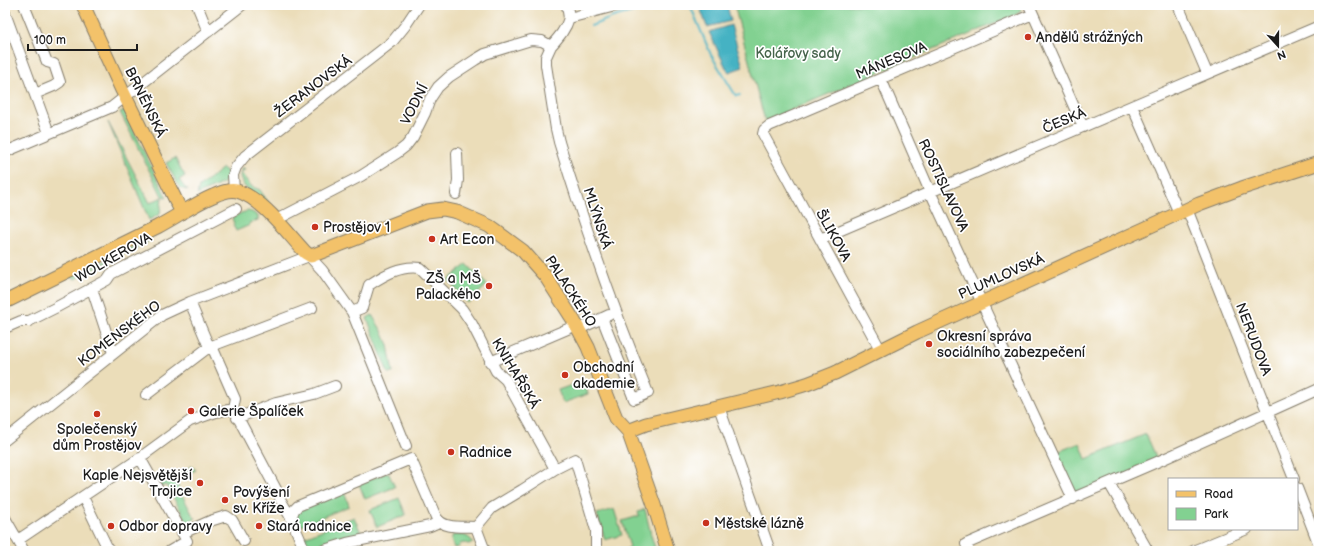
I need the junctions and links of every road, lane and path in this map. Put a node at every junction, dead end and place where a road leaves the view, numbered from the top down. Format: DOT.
graph roads {
  1 [pos="24,5"];
  2 [pos="83,5"];
  3 [pos="197,5"];
  4 [pos="242,5"];
  5 [pos="567,5"];
  6 [pos="618,5"];
  7 [pos="1178,5"];
  8 [pos="416,7"];
  9 [pos="1031,9"];
  10 [pos="5,13"];
  11 [pos="569,18"];
  12 [pos="1319,26"];
  13 [pos="208,32"];
  14 [pos="551,46"];
  15 [pos="1207,73"];
  16 [pos="881,79"];
  17 [pos="35,94"];
  18 [pos="125,96"];
  19 [pos="1132,106"];
  20 [pos="1083,127"];
  21 [pos="50,133"];
  22 [pos="764,134"];
  23 [pos="5,152"];
  24 [pos="457,153"];
  25 [pos="1319,163"];
  26 [pos="234,191"];
  27 [pos="931,193"];
  28 [pos="454,202"];
  29 [pos="236,209"];
  30 [pos="1183,211"];
  31 [pos="182,213"];
  32 [pos="276,220"];
  33 [pos="820,239"];
  34 [pos="309,256"];
  35 [pos="92,288"];
  36 [pos="5,302"];
  37 [pos="190,302"];
  38 [pos="982,302"];
  39 [pos="312,308"];
  40 [pos="352,312"];
  41 [pos="616,312"];
  42 [pos="602,318"];
  43 [pos="578,327"];
  44 [pos="5,328"];
  45 [pos="209,347"];
  46 [pos="880,349"];
  47 [pos="113,353"];
  48 [pos="490,362"];
  49 [pos="335,386"];
  50 [pos="1319,389"];
  51 [pos="146,395"];
  52 [pos="719,407"];
  53 [pos="1268,412"];
  54 [pos="235,414"];
  55 [pos="628,431"];
  56 [pos="5,440"];
  57 [pos="406,446"];
  58 [pos="143,456"];
  59 [pos="555,469"];
  60 [pos="1294,478"];
  61 [pos="1111,486"];
  62 [pos="1298,493"];
  63 [pos="83,497"];
  64 [pos="1073,499"];
  65 [pos="1301,507"];
  66 [pos="5,518"];
  67 [pos="291,518"];
  68 [pos="439,522"];
  69 [pos="476,527"];
  70 [pos="1245,530"];
  71 [pos="185,537"];
  72 [pos="18,540"];
  73 [pos="244,542"];
  74 [pos="1319,545"];
  75 [pos="596,548"];
  76 [pos="967,548"];
  77 [pos="24,551"];
  78 [pos="109,551"];
  79 [pos="170,551"];
  80 [pos="305,551"];
  81 [pos="320,551"];
  82 [pos="485,551"];
  83 [pos="668,551"];
  84 [pos="770,551"];
  85 [pos="1148,551"];
  86 [pos="1193,551"];
  1 -- 17 [label="street"];
  2 -- 18 [label="main road, BRNĚNSKÁ"];
  3 -- 13 [label="street"];
  4 -- 13 [label="street"];
  5 -- 11 [label="street"];
  6 -- 11 [label="street"];
  7 -- 15 [label="street"];
  8 -- 26 [label="street, ŽERANOVSKÁ"];
  9 -- 16 [label="street, MÁNESOVA"];
  9 -- 20 [label="street"];
  10 -- 17 [label="street"];
  11 -- 14 [label="street"];
  12 -- 15 [label="street, ČESKÁ"];
  13 -- 18 [label="street"];
  14 -- 32 [label="street, VODNÍ"];
  14 -- 41 [label="street, MLÝNSKÁ"];
  15 -- 19 [label="street, ČESKÁ"];
  16 -- 22 [label="street, MÁNESOVA"];
  16 -- 27 [label="street, ROSTISLAVOVA"];
  17 -- 21 [label="street"];
  18 -- 21 [label="street"];
  18 -- 31 [label="main road, BRNĚNSKÁ"];
  19 -- 20 [label="street, ČESKÁ"];
  19 -- 30 [label="street, NERUDOVA"];
  20 -- 27 [label="street, ČESKÁ"];
  21 -- 23 [label="street"];
  22 -- 33 [label="street, ŠLIKOVA"];
  24 -- 28 [label="street"];
  25 -- 30 [label="main road, PLUMLOVSKÁ"];
  26 -- 31 [label="main road, WOLKEROVA"];
  26 -- 32 [label="main road"];
  27 -- 33 [label="street, ČESKÁ"];
  27 -- 38 [label="street, ROSTISLAVOVA"];
  28 -- 34 [label="main road, PALACKÉHO"];
  28 -- 43 [label="main road, PALACKÉHO"];
  29 -- 35 [label="street, WOLKEROVA"];
  30 -- 38 [label="main road, PLUMLOVSKÁ"];
  30 -- 53 [label="street, NERUDOVA"];
  31 -- 36 [label="main road, WOLKEROVA"];
  32 -- 34 [label="main road"];
  33 -- 46 [label="street, ŠLIKOVA"];
  34 -- 37 [label="street, KOMENSKÉHO"];
  34 -- 40 [label="street"];
  35 -- 44 [label="street, WOLKEROVA"];
  35 -- 47 [label="street"];
  37 -- 45 [label="street"];
  37 -- 47 [label="street, KOMENSKÉHO"];
  38 -- 46 [label="main road, PLUMLOVSKÁ"];
  38 -- 64 [label="street, ROSTISLAVOVA"];
  39 -- 45 [label="street"];
  40 -- 48 [label="street, KNIHAŘSKÁ"];
  40 -- 57 [label="street"];
  41 -- 42 [label="street"];
  41 -- 42 [label="street, MLÝNSKÁ"];
  42 -- 43 [label="street"];
  43 -- 48 [label="street"];
  43 -- 55 [label="main road, PALACKÉHO"];
  45 -- 51 [label="street"];
  45 -- 54 [label="street"];
  46 -- 52 [label="main road, PLUMLOVSKÁ"];
  47 -- 56 [label="street, KOMENSKÉHO"];
  48 -- 59 [label="street, KNIHAŘSKÁ"];
  49 -- 54 [label="street"];
  50 -- 53 [label="street"];
  52 -- 55 [label="main road, PLUMLOVSKÁ"];
  52 -- 84 [label="street"];
  53 -- 60 [label="street, NERUDOVA"];
  53 -- 61 [label="street"];
  54 -- 58 [label="street"];
  54 -- 67 [label="street"];
  55 -- 83 [label="main road"];
  58 -- 63 [label="street"];
  58 -- 71 [label="street"];
  59 -- 69 [label="street"];
  59 -- 75 [label="street"];
  61 -- 64 [label="street"];
  61 -- 85 [label="street"];
  62 -- 65 [label="street"];
  63 -- 72 [label="street"];
  63 -- 78 [label="street"];
  64 -- 76 [label="street"];
  65 -- 74 [label="street"];
  66 -- 72 [label="street"];
  67 -- 68 [label="street"];
  67 -- 80 [label="street"];
  68 -- 69 [label="street"];
  68 -- 81 [label="street"];
  69 -- 82 [label="street"];
  70 -- 86 [label="street"];
  71 -- 73 [label="street"];
  71 -- 79 [label="street"];
  72 -- 77 [label="street"];
}
